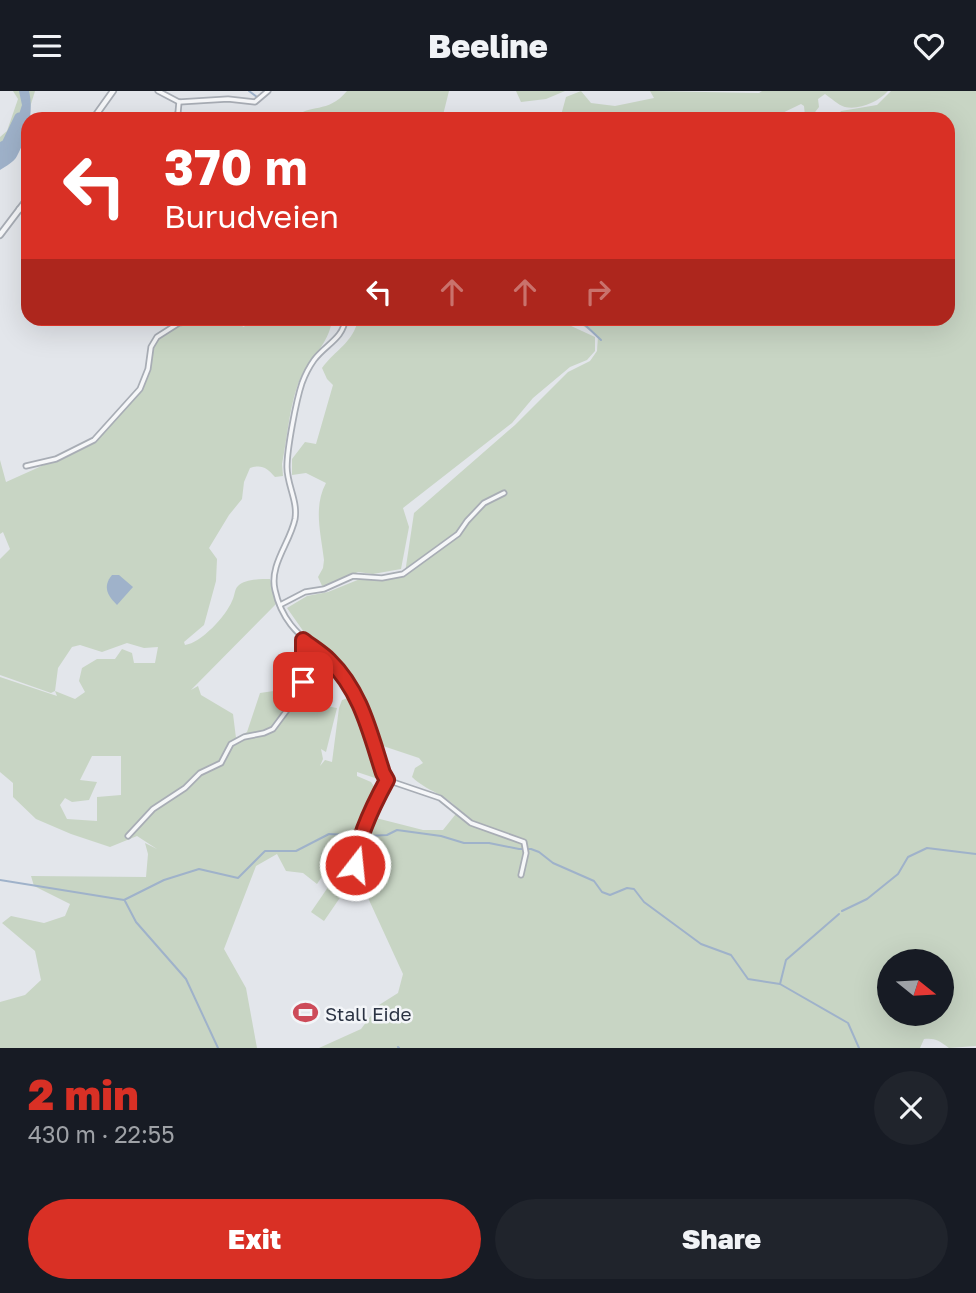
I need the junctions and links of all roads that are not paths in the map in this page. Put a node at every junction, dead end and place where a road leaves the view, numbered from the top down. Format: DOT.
graph roads {
  1 [pos="113,91"];
  2 [pos="158,91"];
  3 [pos="268,91"];
  4 [pos="179,102"];
  5 [pos="98,112"];
  6 [pos="178,112"];
  7 [pos="21,207"];
  8 [pos="19,209"];
  9 [pos="0,235"];
  10 [pos="174,326"];
  11 [pos="343,326"];
  12 [pos="26,466"];
  13 [pos="503,493"];
  14 [pos="280,605"];
  15 [pos="303,640"];
  16 [pos="387,780"];
  17 [pos="128,836"];
  18 [pos="521,875"];
  19 [pos="363,896"];
  1 -- 5 [label="street"];
  2 -- 4 [label="street"];
  3 -- 4 [label="street"];
  4 -- 6 [label="street"];
  7 -- 8 [label="street"];
  8 -- 9 [label="street"];
  10 -- 12 [label="street"];
  11 -- 14 [label="street"];
  13 -- 14 [label="street"];
  14 -- 15 [label="street"];
  15 -- 16 [label="street"];
  15 -- 17 [label="street"];
  16 -- 18 [label="street"];
  16 -- 19 [label="street"];
}
